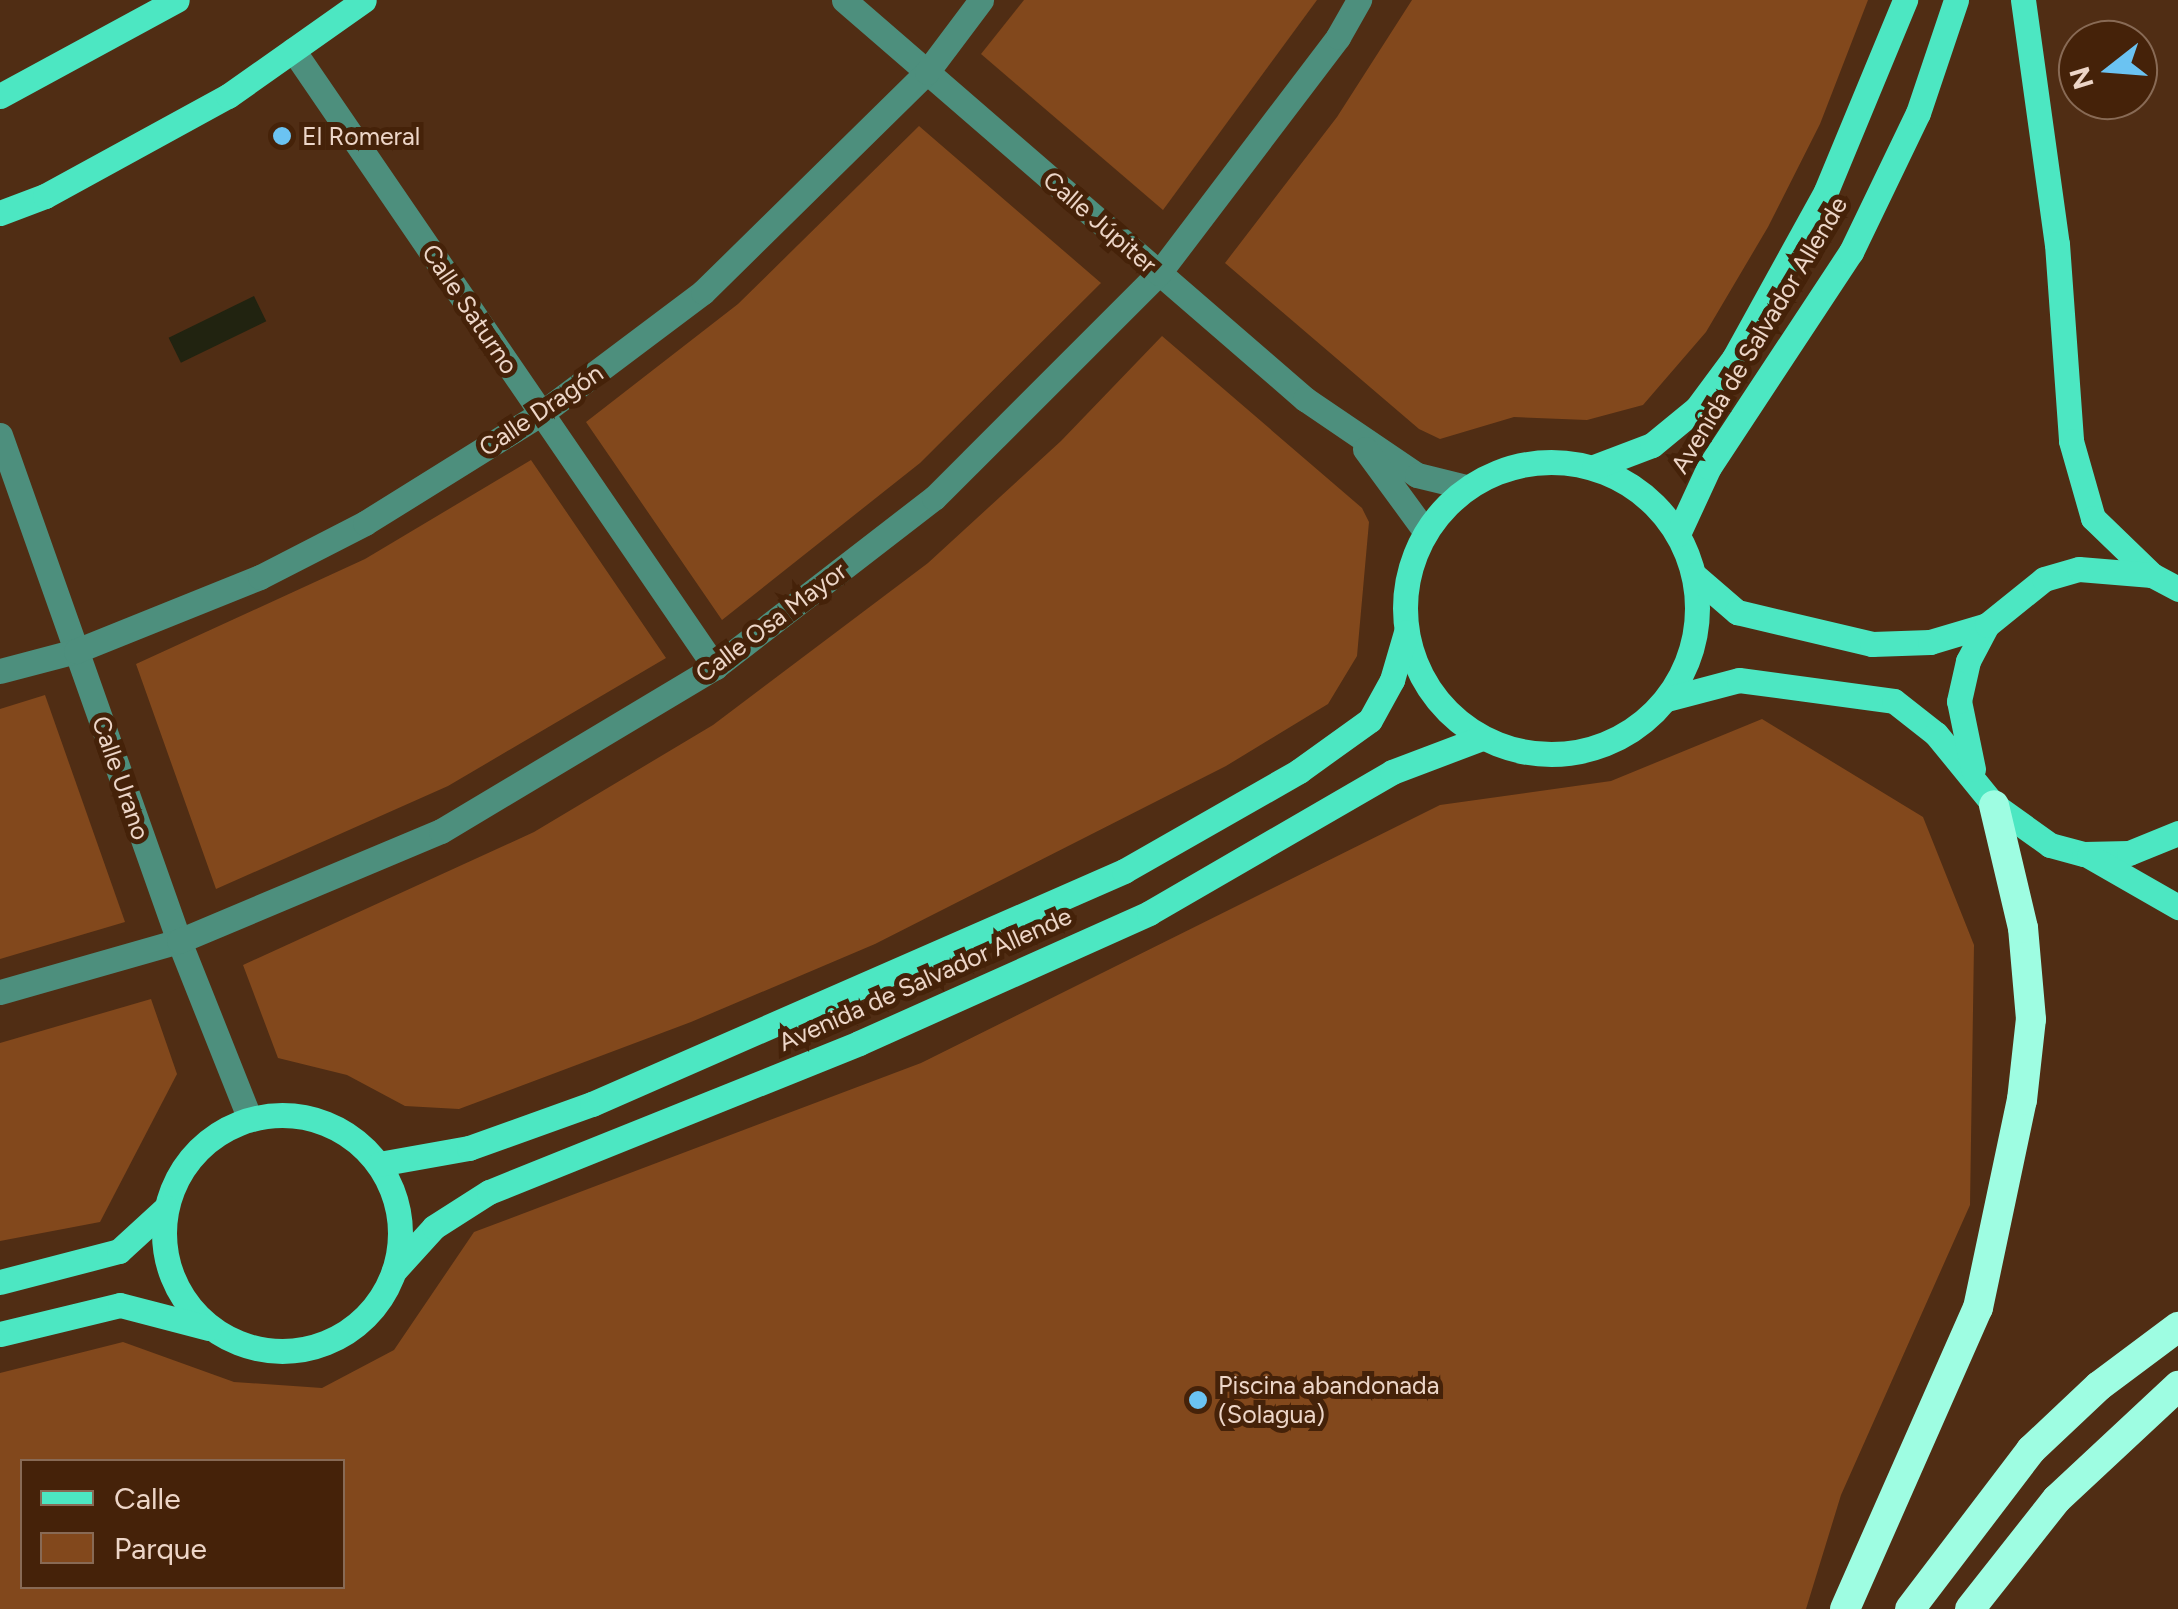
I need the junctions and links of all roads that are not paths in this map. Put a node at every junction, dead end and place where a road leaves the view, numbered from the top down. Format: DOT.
graph roads {
  1 [pos="177,0"];
  2 [pos="364,0"];
  3 [pos="844,0"];
  4 [pos="980,0"];
  5 [pos="1359,0"];
  6 [pos="1905,0"];
  7 [pos="1956,0"];
  8 [pos="2023,0"];
  9 [pos="293,50"];
  10 [pos="927,72"];
  11 [pos="0,96"];
  12 [pos="0,213"];
  13 [pos="1159,272"];
  14 [pos="542,413"];
  15 [pos="0,435"];
  16 [pos="1360,441"];
  17 [pos="1594,467"];
  18 [pos="1466,487"];
  19 [pos="1425,531"];
  20 [pos="1678,534"];
  21 [pos="1694,575"];
  22 [pos="2152,575"];
  23 [pos="2178,589"];
  24 [pos="1987,625"];
  25 [pos="1406,632"];
  26 [pos="76,651"];
  27 [pos="715,668"];
  28 [pos="0,671"];
  29 [pos="1667,699"];
  30 [pos="1482,738"];
  31 [pos="1977,780"];
  32 [pos="1994,806"];
  33 [pos="2178,833"];
  34 [pos="2084,854"];
  35 [pos="2178,906"];
  36 [pos="178,942"];
  37 [pos="0,992"];
  38 [pos="250,1119"];
  39 [pos="379,1164"];
  40 [pos="166,1208"];
  41 [pos="394,1271"];
  42 [pos="0,1282"];
  43 [pos="2178,1327"];
  44 [pos="213,1329"];
  45 [pos="0,1334"];
  46 [pos="2178,1386"];
  47 [pos="1845,1609"];
  48 [pos="1910,1609"];
  49 [pos="1970,1609"];
  1 -- 11 [label="main road"];
  2 -- 9 [label="main road"];
  3 -- 10 [label="street, Calle Júpiter"];
  4 -- 10 [label="street, Calle Dragón"];
  5 -- 13 [label="street, Calle Osa Mayor"];
  6 -- 17 [label="main road, Avenida de Salvador Allende"];
  7 -- 20 [label="main road, Avenida de Salvador Allende"];
  8 -- 22 [label="main road"];
  9 -- 12 [label="main road"];
  9 -- 14 [label="street, Calle Saturno"];
  10 -- 13 [label="street, Calle Júpiter"];
  10 -- 14 [label="street, Calle Dragón"];
  13 -- 16 [label="street, Calle Júpiter"];
  13 -- 27 [label="street, Calle Osa Mayor"];
  14 -- 26 [label="street, Calle Dragón"];
  14 -- 27 [label="street, Calle Saturno"];
  15 -- 26 [label="street, Calle Urano"];
  16 -- 18 [label="street, Calle Júpiter"];
  16 -- 19 [label="street, Calle Júpiter"];
  17 -- 18 [label="main road"];
  17 -- 20 [label="main road"];
  18 -- 19 [label="main road"];
  19 -- 25 [label="main road"];
  20 -- 21 [label="main road"];
  21 -- 24 [label="main road"];
  21 -- 29 [label="main road"];
  22 -- 23 [label="main road"];
  22 -- 24 [label="main road"];
  24 -- 31 [label="main road"];
  25 -- 30 [label="main road"];
  25 -- 39 [label="main road, Avenida de Salvador Allende"];
  26 -- 28 [label="street, Calle Dragón"];
  26 -- 36 [label="street, Calle Urano"];
  27 -- 36 [label="street, Calle Osa Mayor"];
  29 -- 30 [label="main road"];
  29 -- 31 [label="main road"];
  30 -- 41 [label="main road, Avenida de Salvador Allende"];
  31 -- 32 [label="main road"];
  32 -- 34 [label="main road"];
  32 -- 47 [label="highway"];
  33 -- 34 [label="main road"];
  34 -- 35 [label="main road"];
  36 -- 37 [label="street, Calle Osa Mayor"];
  36 -- 38 [label="street, Calle Urano"];
  38 -- 39 [label="main road"];
  38 -- 40 [label="main road"];
  39 -- 41 [label="main road"];
  40 -- 42 [label="main road"];
  40 -- 44 [label="main road"];
  41 -- 44 [label="main road"];
  43 -- 48 [label="highway"];
  44 -- 45 [label="main road"];
  46 -- 49 [label="highway"];
}
